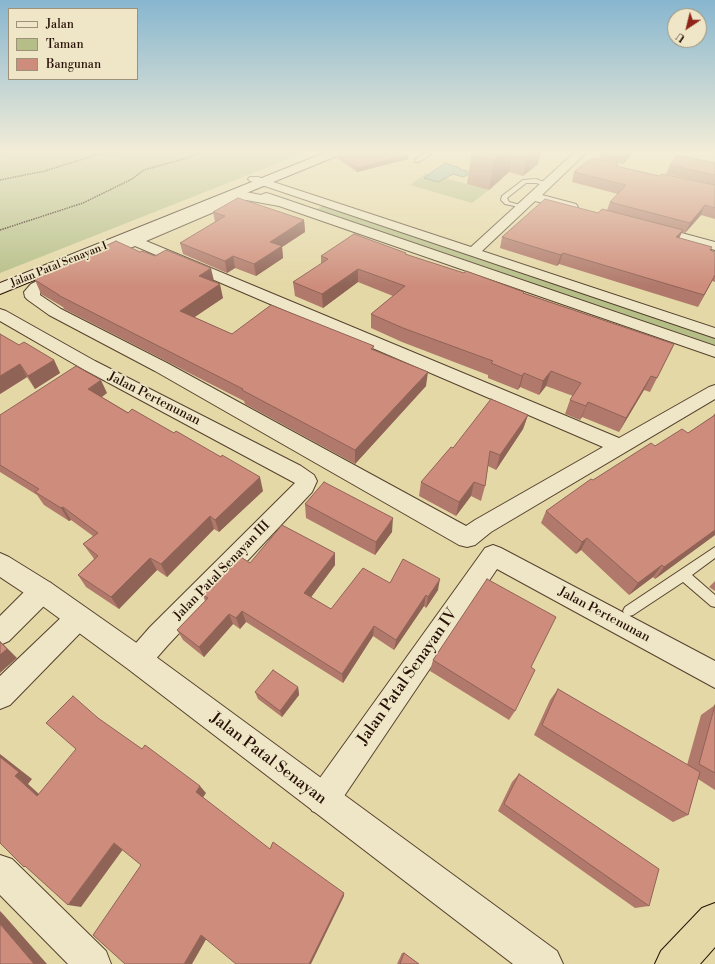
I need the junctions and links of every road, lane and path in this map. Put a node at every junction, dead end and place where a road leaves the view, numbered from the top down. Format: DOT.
graph roads {
  1 [pos="97,196"];
  2 [pos="218,196"];
  3 [pos="221,196"];
  4 [pos="268,196"];
  5 [pos="298,196"];
  6 [pos="505,196"];
  7 [pos="533,197"];
  8 [pos="319,201"];
  9 [pos="278,202"];
  10 [pos="522,207"];
  11 [pos="302,210"];
  12 [pos="586,211"];
  13 [pos="639,226"];
  14 [pos="0,230"];
  15 [pos="134,241"];
  16 [pos="715,246"];
  17 [pos="473,252"];
  18 [pos="0,280"];
  19 [pos="0,289"];
  20 [pos="0,314"];
  21 [pos="715,333"];
  22 [pos="715,352"];
  23 [pos="715,391"];
  24 [pos="620,446"];
  25 [pos="307,483"];
  26 [pos="715,552"];
  27 [pos="493,555"];
  28 [pos="0,564"];
  29 [pos="684,575"];
  30 [pos="42,591"];
  31 [pos="715,602"];
  32 [pos="629,611"];
  33 [pos="78,618"];
  34 [pos="0,633"];
  35 [pos="138,660"];
  36 [pos="715,675"];
  37 [pos="0,695"];
  38 [pos="323,800"];
  39 [pos="0,872"];
  40 [pos="715,921"];
  41 [pos="538,962"];
  42 [pos="93,964"];
  43 [pos="674,964"];
  1 -- 14 [label="path"];
  2 -- 18 [label="main road, Jalan Patal Senayan I"];
  3 -- 19 [label="main road, Jalan Patal Senayan I"];
  4 -- 9 [label="street"];
  5 -- 8 [label="street"];
  6 -- 10 [label="lane"];
  7 -- 10 [label="street"];
  7 -- 12 [label="street"];
  8 -- 11 [label="street"];
  8 -- 17 [label="street"];
  9 -- 11 [label="street"];
  9 -- 15 [label="street"];
  10 -- 17 [label="street"];
  11 -- 22 [label="street"];
  13 -- 16 [label="street"];
  15 -- 24 [label="street"];
  15 -- 24 [label="street"];
  17 -- 21 [label="street"];
  20 -- 25 [label="street, Jalan Pertenunan"];
  23 -- 24 [label="street"];
  25 -- 35 [label="street, Jalan Patal Senayan III"];
  26 -- 29 [label="lane"];
  27 -- 36 [label="street, Jalan Pertenunan"];
  27 -- 38 [label="street, Jalan Patal Senayan IV"];
  28 -- 30 [label="main road, Jalan Patal Senayan"];
  29 -- 31 [label="lane"];
  29 -- 32 [label="lane"];
  30 -- 33 [label="main road, Jalan Patal Senayan"];
  30 -- 34 [label="street"];
  33 -- 35 [label="main road, Jalan Patal Senayan"];
  33 -- 37 [label="street"];
  35 -- 38 [label="main road, Jalan Patal Senayan"];
  38 -- 41 [label="main road, Jalan Patal Senayan"];
  39 -- 42 [label="street"];
  40 -- 43 [label="highway"];
}
